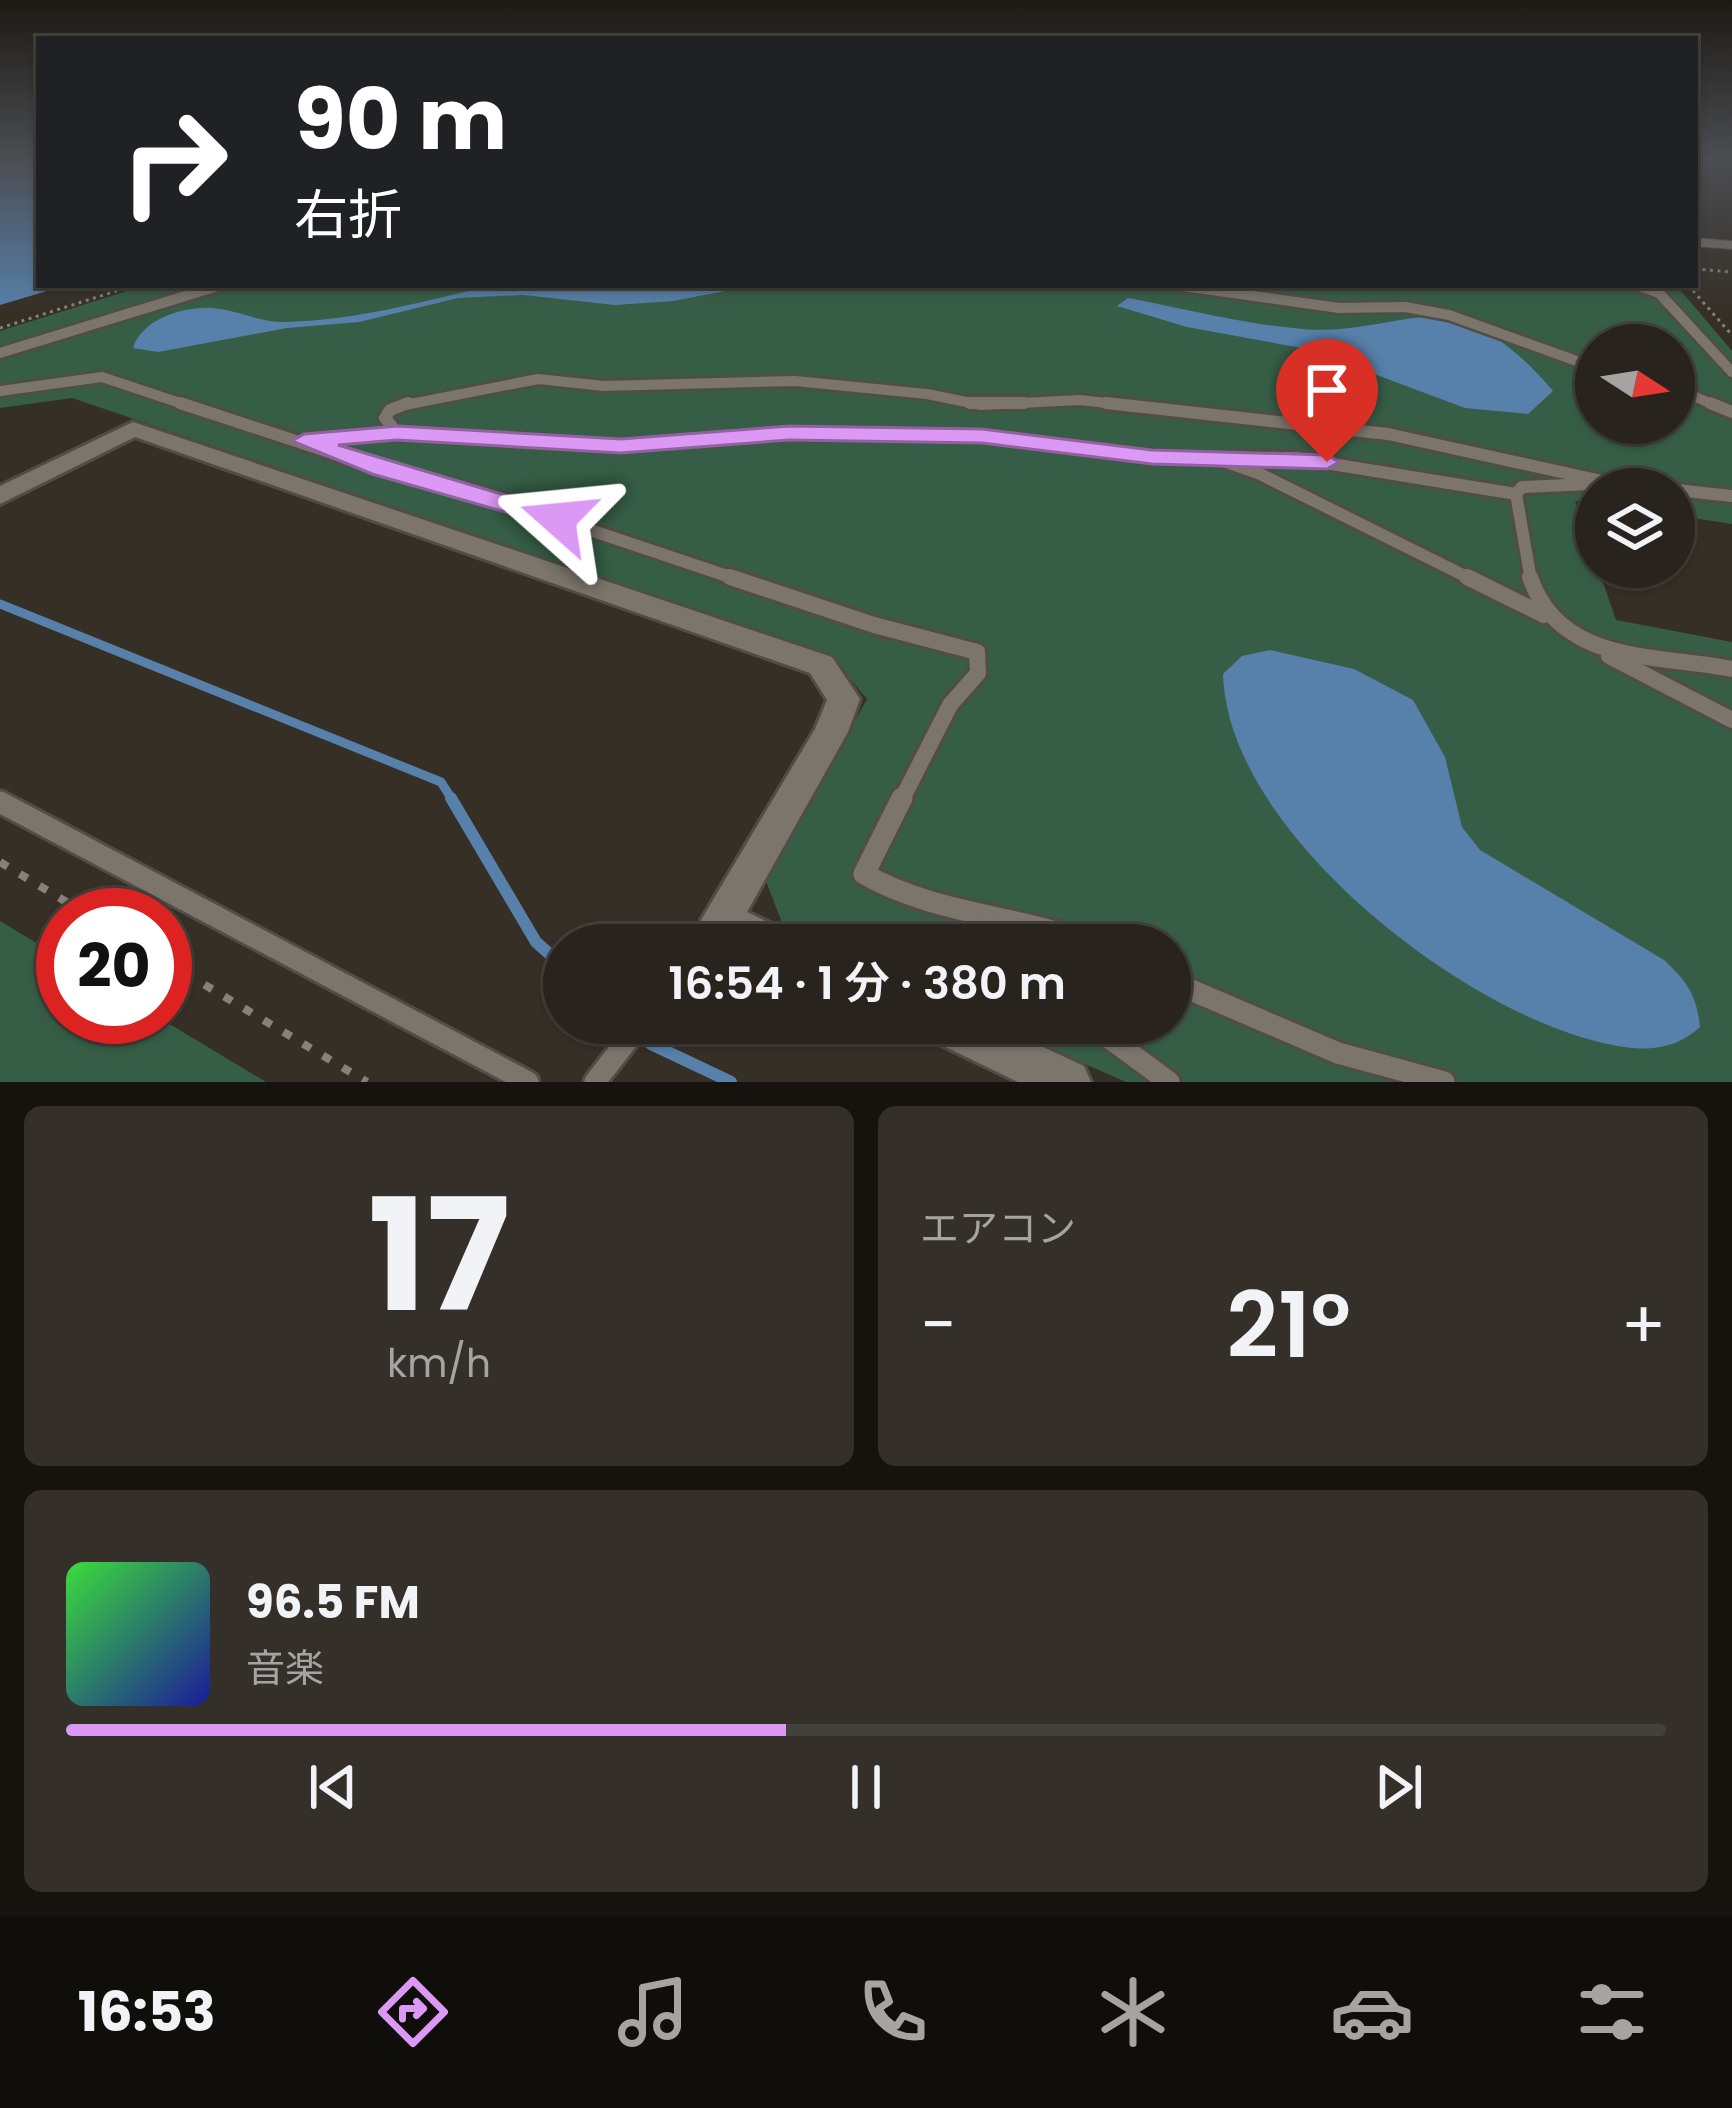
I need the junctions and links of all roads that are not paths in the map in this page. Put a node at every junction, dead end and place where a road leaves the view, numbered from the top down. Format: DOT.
graph roads {
  1 [pos="1698,242"];
  2 [pos="1732,245"];
  3 [pos="210,288"];
  4 [pos="1197,288"];
  5 [pos="1645,288"];
  6 [pos="0,353"];
  7 [pos="1575,360"];
  8 [pos="1732,372"];
  9 [pos="0,391"];
  10 [pos="1695,397"];
  11 [pos="1732,412"];
  12 [pos="397,433"];
  13 [pos="304,441"];
  14 [pos="1218,459"];
  15 [pos="1575,475"];
  16 [pos="1575,484"];
  17 [pos="1695,492"];
  18 [pos="1516,494"];
  19 [pos="0,496"];
  20 [pos="1732,496"];
  21 [pos="1544,615"];
  22 [pos="1597,650"];
  23 [pos="1732,669"];
  24 [pos="1732,719"];
  25 [pos="0,802"];
  26 [pos="989,917"];
  27 [pos="716,924"];
  28 [pos="988,924"];
  29 [pos="1025,924"];
  30 [pos="1191,991"];
  31 [pos="625,1044"];
  32 [pos="987,1044"];
  33 [pos="1117,1044"];
  34 [pos="528,1082"];
  35 [pos="595,1082"];
  36 [pos="1068,1082"];
  37 [pos="1169,1082"];
  38 [pos="1444,1082"];
  1 -- 2 [label="lane"];
  3 -- 6 [label="lane"];
  4 -- 7 [label="lane"];
  5 -- 8 [label="lane"];
  9 -- 13 [label="lane"];
  10 -- 11 [label="lane"];
  12 -- 13 [label="lane"];
  12 -- 14 [label="lane"];
  12 -- 15 [label="lane"];
  13 -- 26 [label="lane"];
  14 -- 18 [label="lane"];
  14 -- 21 [label="lane"];
  16 -- 18 [label="lane"];
  17 -- 20 [label="lane"];
  18 -- 21 [label="lane"];
  19 -- 27 [label="street"];
  21 -- 22 [label="lane"];
  22 -- 23 [label="lane"];
  22 -- 24 [label="lane"];
  25 -- 34 [label="lane"];
  26 -- 28 [label="lane"];
  26 -- 29 [label="lane"];
  30 -- 38 [label="lane"];
  31 -- 35 [label="lane"];
  32 -- 36 [label="street"];
  33 -- 37 [label="lane"];
}
